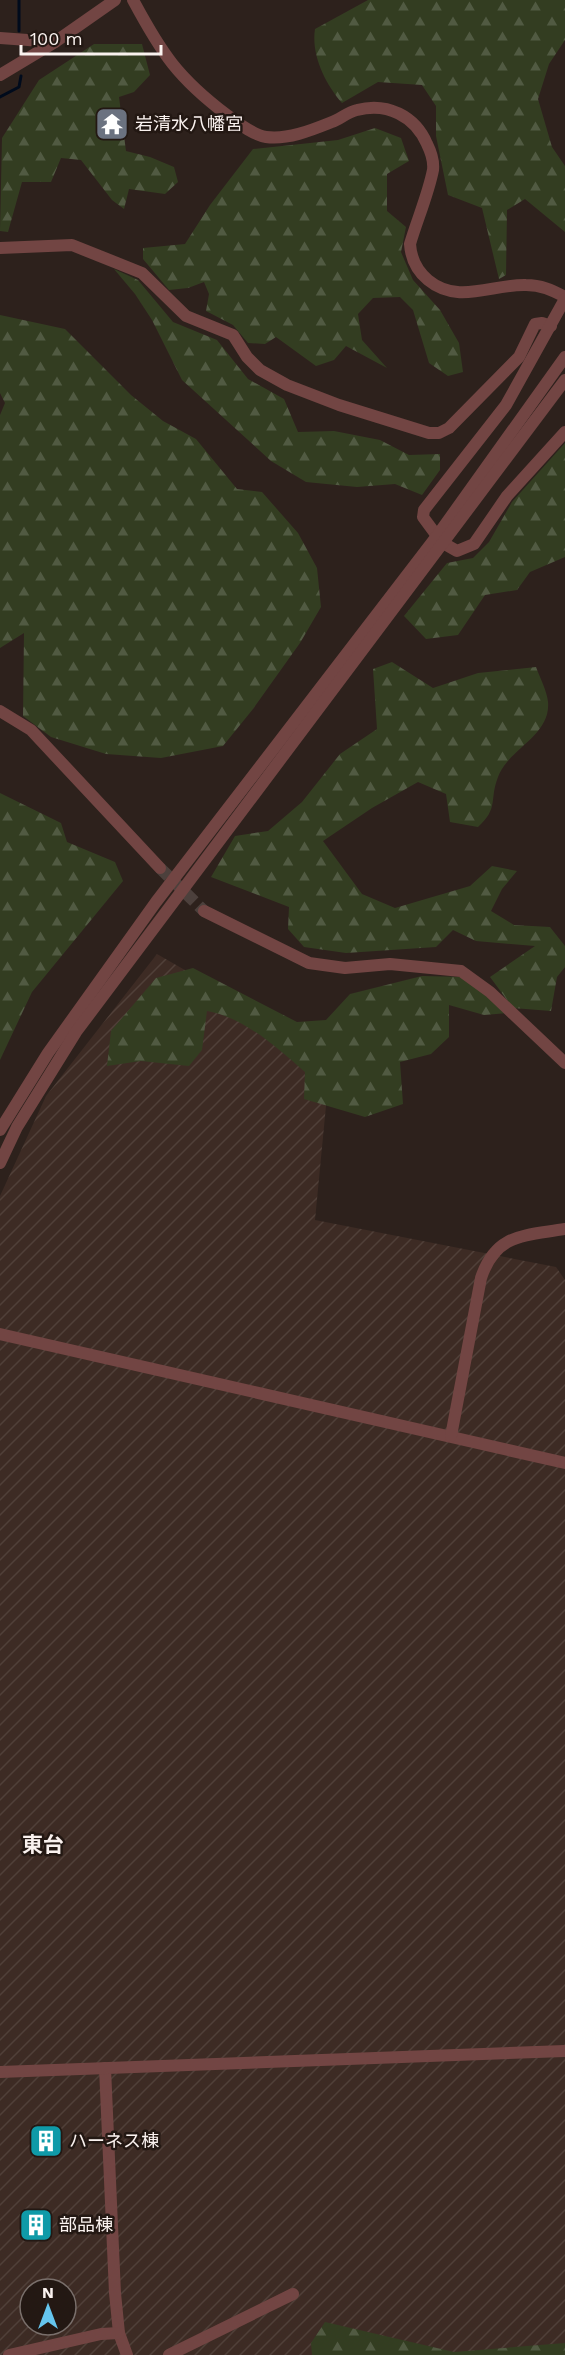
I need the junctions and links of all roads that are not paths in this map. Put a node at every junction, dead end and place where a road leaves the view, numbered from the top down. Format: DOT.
graph roads {
  1 [pos="115,0"];
  2 [pos="133,0"];
  3 [pos="0,39"];
  4 [pos="55,42"];
  5 [pos="0,75"];
  6 [pos="0,248"];
  7 [pos="565,298"];
  8 [pos="550,326"];
  9 [pos="565,351"];
  10 [pos="565,357"];
  11 [pos="547,380"];
  12 [pos="565,381"];
  13 [pos="565,432"];
  14 [pos="440,540"];
  15 [pos="0,711"];
  16 [pos="160,868"];
  17 [pos="204,911"];
  18 [pos="565,1063"];
  19 [pos="0,1130"];
  20 [pos="0,1163"];
  21 [pos="565,1229"];
  22 [pos="0,1334"];
  23 [pos="451,1436"];
  24 [pos="565,1463"];
  25 [pos="565,2051"];
  26 [pos="105,2068"];
  27 [pos="0,2072"];
  28 [pos="293,2294"];
  29 [pos="119,2333"];
  30 [pos="9,2355"];
  31 [pos="127,2355"];
  32 [pos="169,2355"];
  1 -- 4 [label="street"];
  2 -- 7 [label="street"];
  3 -- 4 [label="street"];
  4 -- 5 [label="street"];
  6 -- 8 [label="street"];
  7 -- 8 [label="street"];
  8 -- 14 [label="street"];
  9 -- 11 [label="street"];
  10 -- 11 [label="street"];
  11 -- 14 [label="street"];
  12 -- 14 [label="street"];
  13 -- 14 [label="street"];
  14 -- 19 [label="street"];
  14 -- 20 [label="street"];
  15 -- 16 [label="street"];
  17 -- 18 [label="street"];
  21 -- 23 [label="street"];
  22 -- 23 [label="street"];
  23 -- 24 [label="street"];
  25 -- 26 [label="street"];
  26 -- 27 [label="street"];
  26 -- 29 [label="street"];
  28 -- 32 [label="street"];
  29 -- 30 [label="street"];
  29 -- 31 [label="street"];
}
